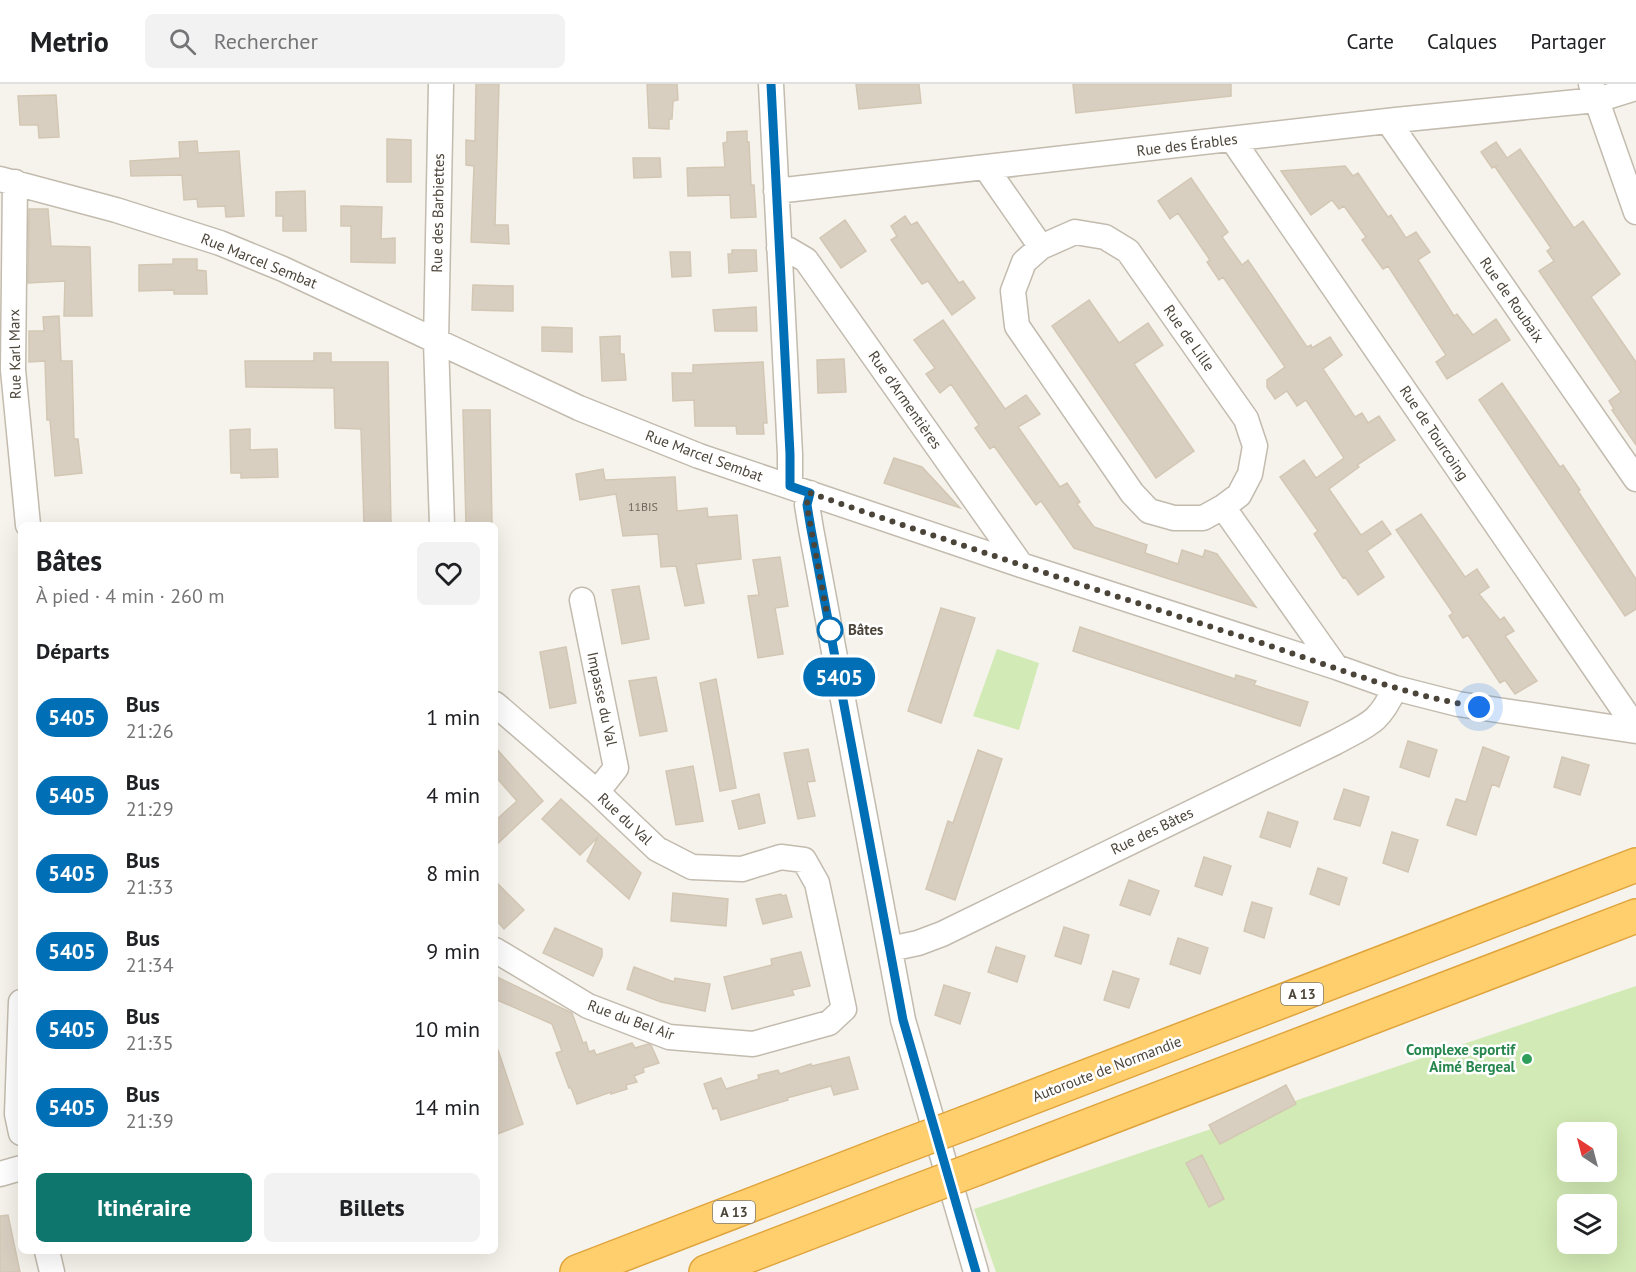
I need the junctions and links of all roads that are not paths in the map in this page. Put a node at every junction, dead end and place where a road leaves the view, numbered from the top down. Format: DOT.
graph roads {
  1 [pos="441,84"];
  2 [pos="771,84"];
  3 [pos="1636,88"];
  4 [pos="1594,92"];
  5 [pos="1388,121"];
  6 [pos="1232,139"];
  7 [pos="986,168"];
  8 [pos="8,181"];
  9 [pos="776,191"];
  10 [pos="1636,212"];
  11 [pos="1041,247"];
  12 [pos="779,248"];
  13 [pos="436,342"];
  14 [pos="1636,479"];
  15 [pos="800,489"];
  16 [pos="1223,507"];
  17 [pos="27,522"];
  18 [pos="442,522"];
  19 [pos="1021,565"];
  20 [pos="582,600"];
  21 [pos="1336,667"];
  22 [pos="1395,688"];
  23 [pos="498,707"];
  24 [pos="1633,730"];
  25 [pos="597,792"];
  26 [pos="1636,865"];
  27 [pos="1636,916"];
  28 [pos="890,950"];
  29 [pos="498,952"];
  30 [pos="844,1009"];
  31 [pos="18,1086"];
  32 [pos="18,1119"];
  33 [pos="18,1169"];
  34 [pos="0,1174"];
  35 [pos="48,1254"];
  36 [pos="52,1272"];
  37 [pos="577,1272"];
  38 [pos="706,1272"];
  39 [pos="976,1272"];
  1 -- 13 [label="street, Rue des Barbiettes"];
  2 -- 9 [label="street"];
  3 -- 4 [label="street, Rue des Érables"];
  4 -- 5 [label="street, Rue des Érables"];
  4 -- 10 [label="street"];
  5 -- 6 [label="street, Rue des Érables"];
  5 -- 14 [label="street, Rue de Roubaix"];
  6 -- 7 [label="street, Rue des Érables"];
  6 -- 24 [label="street, Rue de Tourcoing"];
  7 -- 9 [label="street, Rue des Érables"];
  7 -- 11 [label="street"];
  8 -- 13 [label="street, Rue Marcel Sembat"];
  8 -- 17 [label="street, Rue Karl Marx"];
  9 -- 12 [label="street"];
  11 -- 16 [label="street, Rue de Lille"];
  11 -- 16 [label="street, Rue de Lille"];
  12 -- 15 [label="street"];
  12 -- 19 [label="street, Rue d'Armentières"];
  13 -- 15 [label="street, Rue Marcel Sembat"];
  13 -- 18 [label="street, Rue des Barbiettes"];
  15 -- 19 [label="street, Rue Marcel Sembat"];
  15 -- 28 [label="street"];
  16 -- 21 [label="street"];
  19 -- 21 [label="street, Rue Marcel Sembat"];
  20 -- 25 [label="street, Impasse du Val"];
  21 -- 22 [label="street, Rue Marcel Sembat"];
  22 -- 24 [label="street, Rue Marcel Sembat"];
  22 -- 28 [label="street, Rue des Bâtes"];
  23 -- 25 [label="street, Rue du Val"];
  25 -- 30 [label="street, Rue du Val"];
  26 -- 37 [label="highway, Autoroute de Normandie / A 13, bridge"];
  27 -- 38 [label="highway, bridge"];
  28 -- 39 [label="street"];
  29 -- 30 [label="street, Rue du Bel Air"];
  31 -- 32 [label="street"];
  33 -- 34 [label="street"];
  35 -- 36 [label="street"];
}
